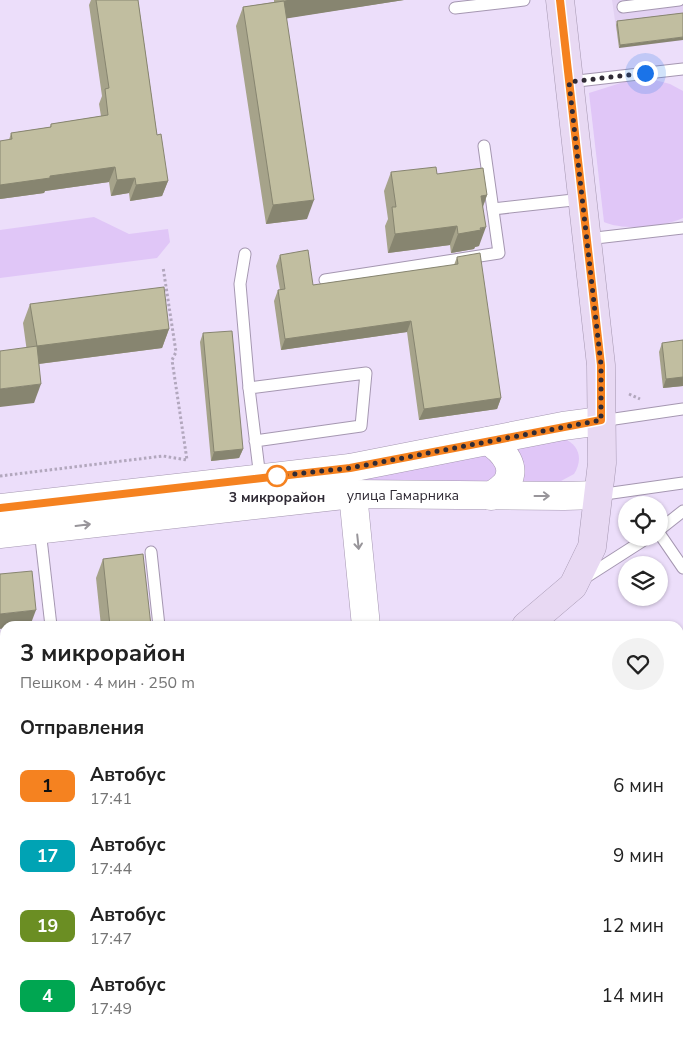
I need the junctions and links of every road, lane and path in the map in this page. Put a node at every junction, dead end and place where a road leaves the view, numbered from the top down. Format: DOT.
graph roads {
  1 [pos="524,0"];
  2 [pos="560,0"];
  3 [pos="675,0"];
  4 [pos="623,7"];
  5 [pos="455,8"];
  6 [pos="683,69"];
  7 [pos="569,82"];
  8 [pos="484,146"];
  9 [pos="582,199"];
  10 [pos="492,209"];
  11 [pos="683,228"];
  12 [pos="587,239"];
  13 [pos="245,254"];
  14 [pos="163,267"];
  15 [pos="324,280"];
  16 [pos="248,388"];
  17 [pos="683,409"];
  18 [pos="601,420"];
  19 [pos="255,441"];
  20 [pos="488,441"];
  21 [pos="0,476"];
  22 [pos="260,478"];
  23 [pos="683,483"];
  24 [pos="353,494"];
  25 [pos="598,495"];
  26 [pos="491,496"];
  27 [pos="0,508"];
  28 [pos="683,511"];
  29 [pos="668,524"];
  30 [pos="40,530"];
  31 [pos="0,534"];
  32 [pos="668,545"];
  33 [pos="635,546"];
  34 [pos="151,552"];
  35 [pos="683,568"];
  36 [pos="573,586"];
  37 [pos="50,621"];
  38 [pos="158,621"];
  39 [pos="366,621"];
  40 [pos="532,621"];
  1 -- 5 [label="lane"];
  2 -- 7 [label="main road"];
  3 -- 4 [label="lane"];
  6 -- 7 [label="lane"];
  7 -- 9 [label="main road"];
  8 -- 10 [label="lane"];
  9 -- 10 [label="lane"];
  9 -- 12 [label="main road"];
  10 -- 15 [label="lane"];
  11 -- 12 [label="lane"];
  12 -- 18 [label="main road"];
  13 -- 16 [label="lane"];
  14 -- 21 [label="path"];
  16 -- 19 [label="lane"];
  16 -- 19 [label="lane"];
  17 -- 18 [label="lane"];
  18 -- 20 [label="street, улица Гамарника"];
  18 -- 25 [label="main road"];
  19 -- 22 [label="lane"];
  20 -- 22 [label="street, улица Гамарника"];
  20 -- 26 [label="street"];
  22 -- 27 [label="street, улица Гамарника"];
  23 -- 25 [label="lane"];
  24 -- 26 [label="street, улица Гамарника"];
  30 -- 24 [label="street, улица Гамарника, one-way"];
  24 -- 39 [label="street, one-way"];
  26 -- 25 [label="street, улица Гамарника, one-way"];
  25 -- 36 [label="main road"];
  28 -- 29 [label="lane"];
  30 -- 31 [label="street, улица Гамарника"];
  30 -- 37 [label="lane"];
  32 -- 35 [label="lane"];
  33 -- 36 [label="lane"];
  34 -- 38 [label="lane"];
  36 -- 40 [label="main road"];
}
